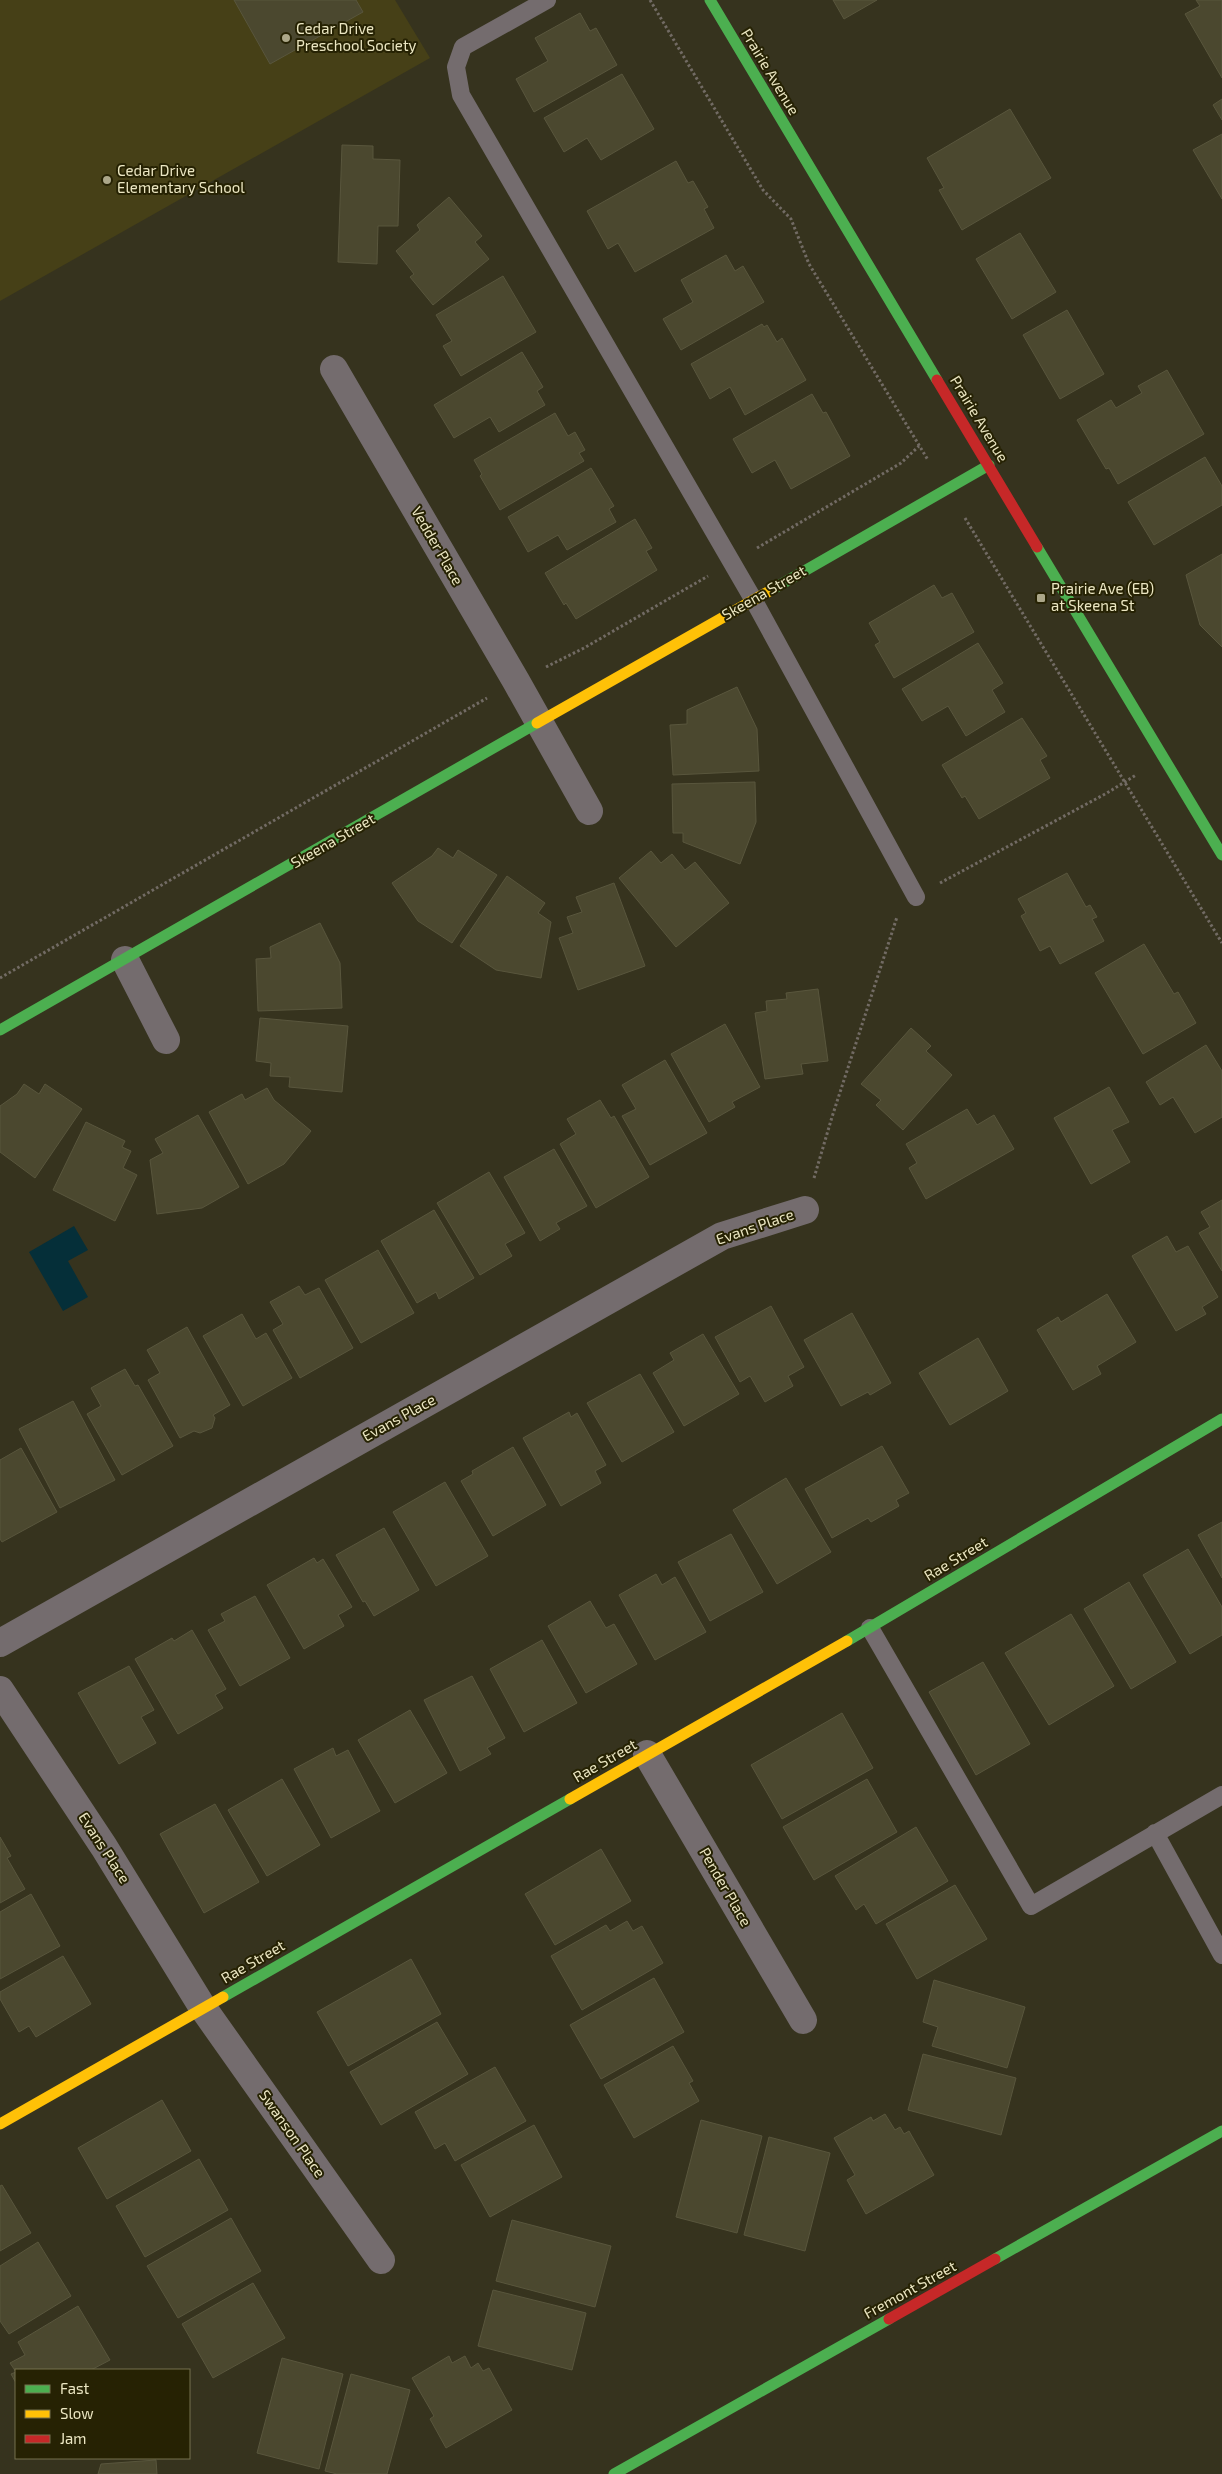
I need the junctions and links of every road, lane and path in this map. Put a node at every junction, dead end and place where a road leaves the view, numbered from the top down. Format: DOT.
graph roads {
  1 [pos="547,0"];
  2 [pos="650,0"];
  3 [pos="710,0"];
  4 [pos="334,370"];
  5 [pos="920,446"];
  6 [pos="927,458"];
  7 [pos="989,465"];
  8 [pos="966,519"];
  9 [pos="732,563"];
  10 [pos="753,599"];
  11 [pos="516,681"];
  12 [pos="540,722"];
  13 [pos="1164,758"];
  14 [pos="1124,782"];
  15 [pos="588,811"];
  16 [pos="1222,855"];
  17 [pos="916,897"];
  18 [pos="1222,943"];
  19 [pos="125,960"];
  20 [pos="0,978"];
  21 [pos="0,1030"];
  22 [pos="166,1040"];
  23 [pos="805,1210"];
  24 [pos="1222,1419"];
  25 [pos="870,1628"];
  26 [pos="0,1642"];
  27 [pos="0,1690"];
  28 [pos="647,1754"];
  29 [pos="1222,1795"];
  30 [pos="1155,1833"];
  31 [pos="1222,1956"];
  32 [pos="203,2008"];
  33 [pos="803,2020"];
  34 [pos="0,2124"];
  35 [pos="1222,2131"];
  36 [pos="382,2260"];
  37 [pos="614,2474"];
  1 -- 9 [label="lane"];
  2 -- 5 [label="path"];
  3 -- 7 [label="street, Prairie Avenue"];
  4 -- 11 [label="street, Vedder Place"];
  5 -- 6 [label="path"];
  5 -- 9 [label="path"];
  7 -- 10 [label="street, Skeena Street"];
  7 -- 13 [label="street, Prairie Avenue"];
  8 -- 14 [label="path"];
  9 -- 10 [label="lane"];
  9 -- 11 [label="path"];
  10 -- 12 [label="street, Skeena Street"];
  10 -- 17 [label="lane"];
  11 -- 12 [label="street, Vedder Place"];
  11 -- 20 [label="path"];
  12 -- 15 [label="street"];
  12 -- 19 [label="street, Skeena Street"];
  13 -- 14 [label="path"];
  13 -- 16 [label="street, Prairie Avenue"];
  14 -- 17 [label="path"];
  14 -- 18 [label="path"];
  17 -- 23 [label="path"];
  19 -- 21 [label="street, Skeena Street"];
  19 -- 22 [label="street"];
  23 -- 26 [label="street, Evans Place"];
  24 -- 25 [label="street, Rae Street"];
  25 -- 28 [label="street, Rae Street"];
  25 -- 30 [label="lane"];
  27 -- 32 [label="street, Evans Place"];
  28 -- 32 [label="street, Rae Street"];
  28 -- 33 [label="street, Pender Place"];
  29 -- 30 [label="lane"];
  30 -- 31 [label="lane"];
  32 -- 34 [label="street, Rae Street"];
  32 -- 36 [label="street, Swanson Place"];
  35 -- 37 [label="street, Fremont Street"];
}
